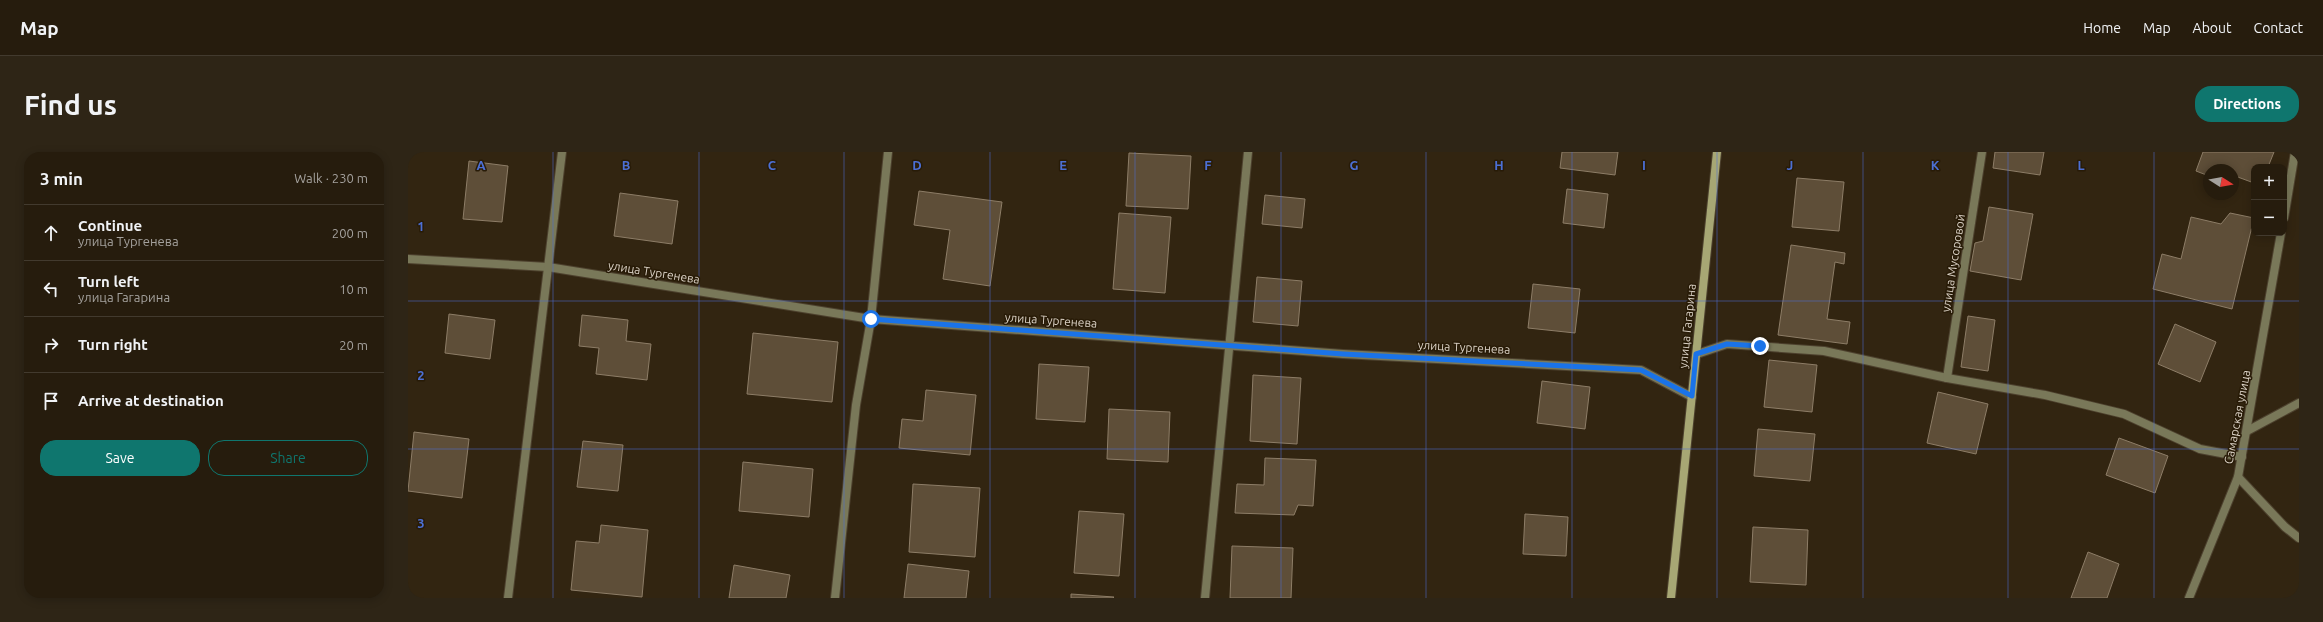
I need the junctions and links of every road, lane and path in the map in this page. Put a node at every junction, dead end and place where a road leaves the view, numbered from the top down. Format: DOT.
graph roads {
  1 [pos="562,152"];
  2 [pos="888,152"];
  3 [pos="1248,152"];
  4 [pos="1717,152"];
  5 [pos="1982,152"];
  6 [pos="2295,152"];
  7 [pos="2287,200"];
  8 [pos="2280,236"];
  9 [pos="408,259"];
  10 [pos="548,267"];
  11 [pos="871,319"];
  12 [pos="1229,346"];
  13 [pos="1696,354"];
  14 [pos="1947,378"];
  15 [pos="1692,396"];
  16 [pos="2299,403"];
  17 [pos="2248,431"];
  18 [pos="2242,457"];
  19 [pos="2238,477"];
  20 [pos="2299,538"];
  21 [pos="508,598"];
  22 [pos="835,598"];
  23 [pos="1205,598"];
  24 [pos="1671,598"];
  25 [pos="2189,598"];
  1 -- 10 [label="street"];
  2 -- 11 [label="street"];
  3 -- 12 [label="street"];
  4 -- 13 [label="main road, улица Гагарина"];
  5 -- 14 [label="street, улица Мусоровой"];
  6 -- 7 [label="street"];
  8 -- 17 [label="street, Самарская улица"];
  9 -- 10 [label="street, улица Тургенева"];
  10 -- 11 [label="street, улица Тургенева"];
  10 -- 21 [label="street"];
  11 -- 12 [label="street, улица Тургенева"];
  11 -- 22 [label="street"];
  12 -- 15 [label="street, улица Тургенева"];
  12 -- 23 [label="street"];
  13 -- 14 [label="street"];
  13 -- 15 [label="main road, улица Гагарина"];
  14 -- 18 [label="street"];
  15 -- 24 [label="main road, улица Гагарина"];
  16 -- 17 [label="street"];
  17 -- 18 [label="street, Самарская улица"];
  18 -- 19 [label="street, Самарская улица"];
  19 -- 20 [label="street"];
  19 -- 25 [label="street, Самарская улица"];
}
